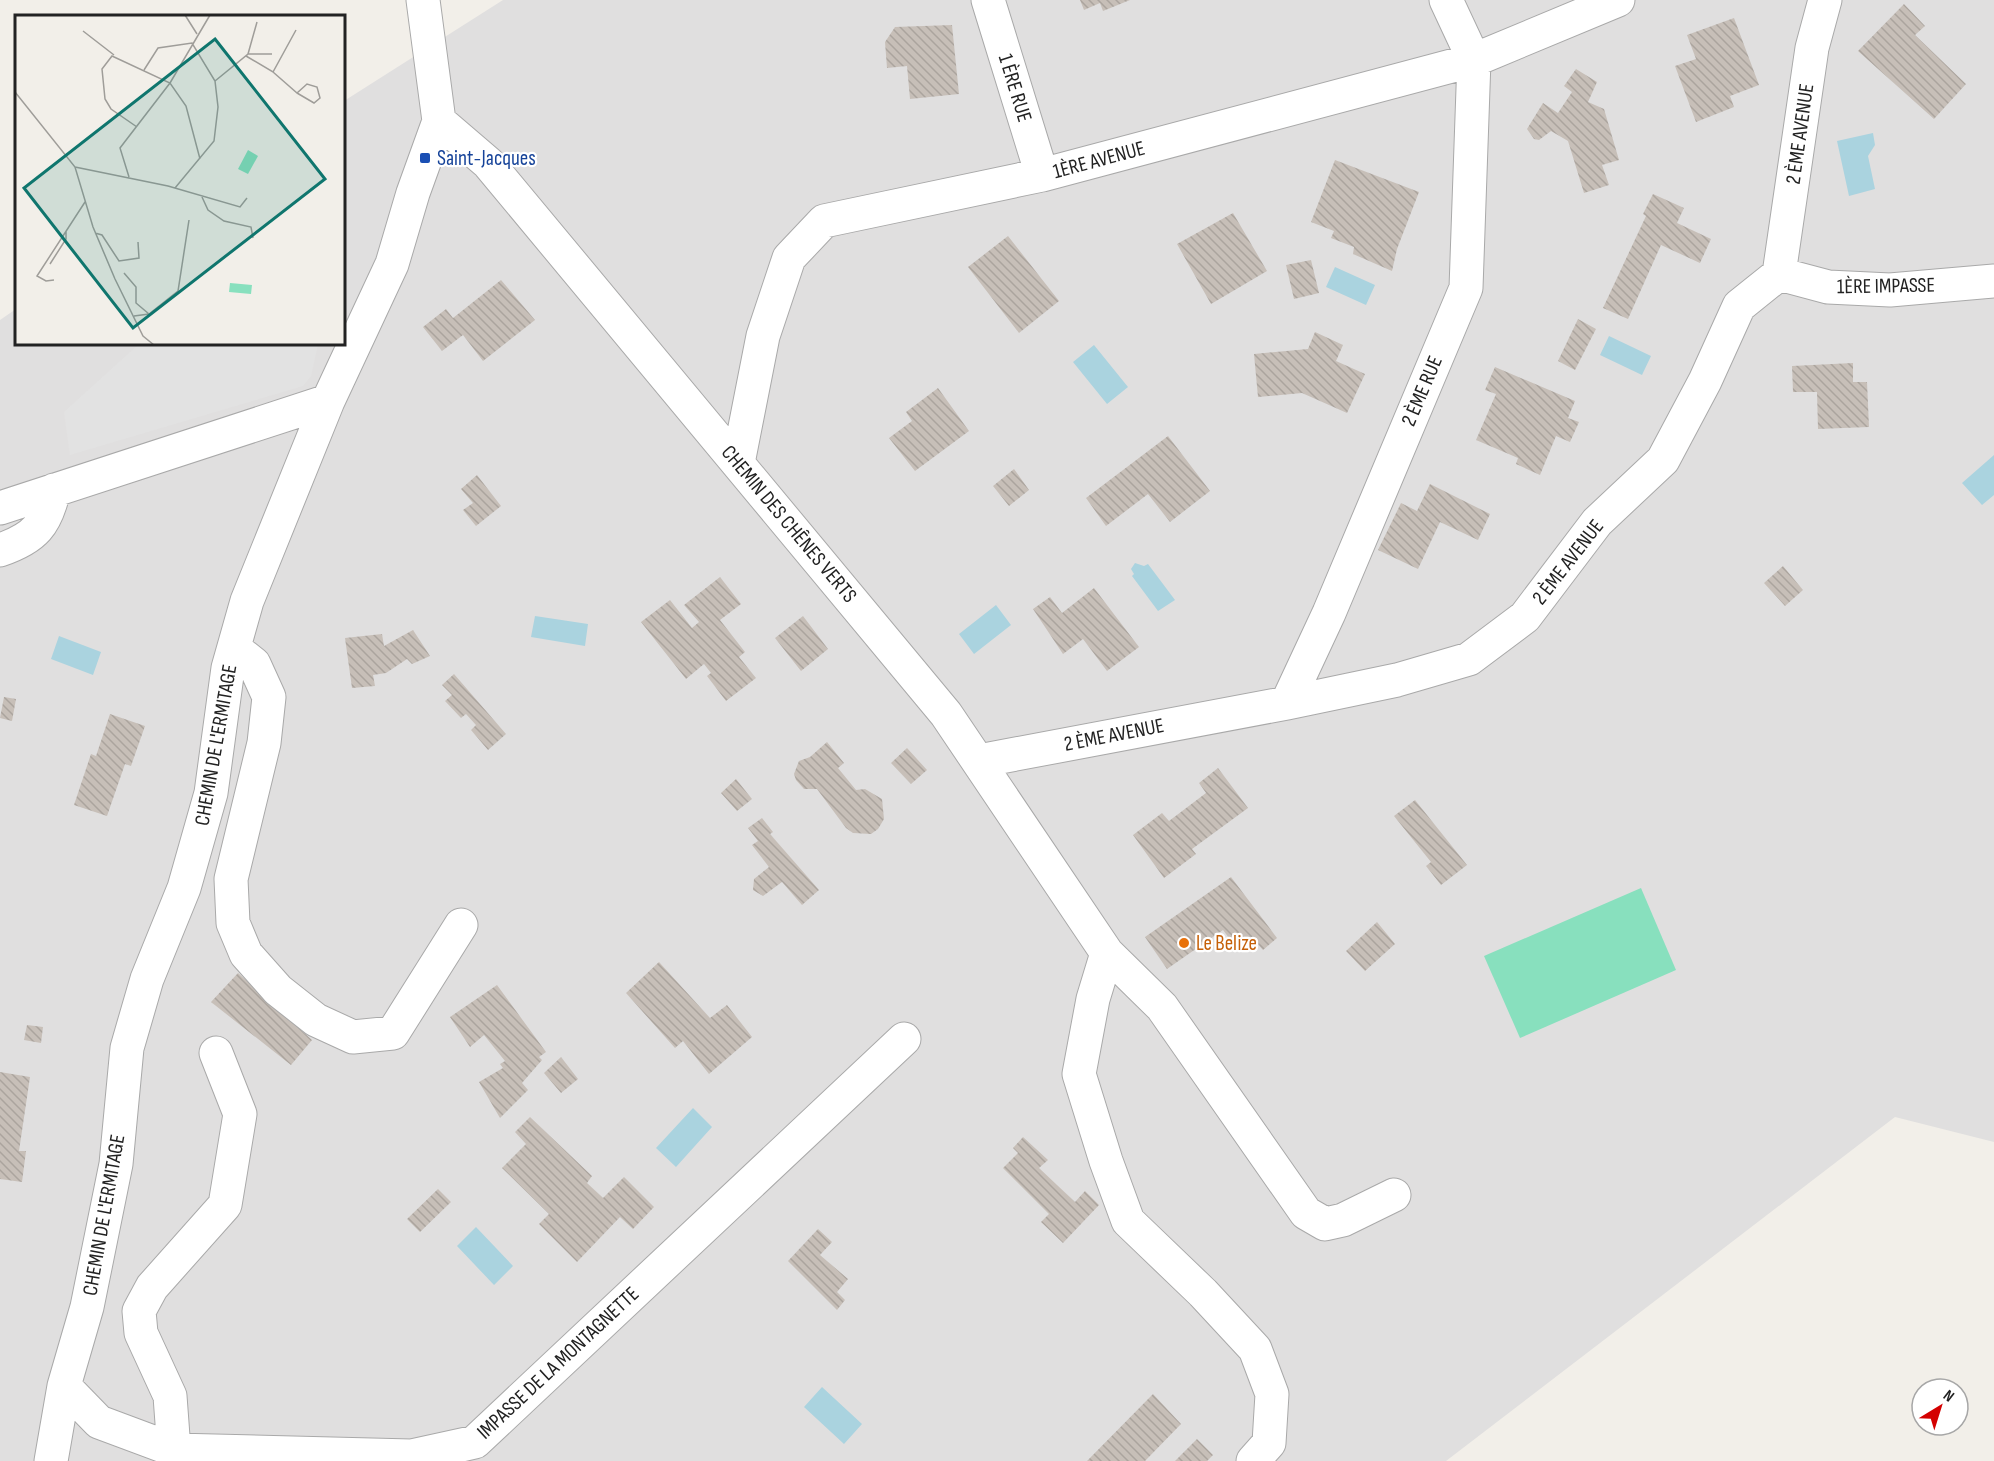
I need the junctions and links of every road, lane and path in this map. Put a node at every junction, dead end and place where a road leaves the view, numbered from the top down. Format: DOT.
graph roads {
  1 [pos="423,0"];
  2 [pos="988,0"];
  3 [pos="1446,0"];
  4 [pos="1618,0"];
  5 [pos="1825,0"];
  6 [pos="1474,60"];
  7 [pos="439,121"];
  8 [pos="1042,176"];
  9 [pos="1779,274"];
  10 [pos="1994,281"];
  11 [pos="328,401"];
  12 [pos="738,463"];
  13 [pos="54,490"];
  14 [pos="0,508"];
  15 [pos="0,550"];
  16 [pos="234,648"];
  17 [pos="1287,704"];
  18 [pos="979,761"];
  19 [pos="461,925"];
  20 [pos="1107,953"];
  21 [pos="904,1039"];
  22 [pos="216,1053"];
  23 [pos="1394,1195"];
  24 [pos="64,1386"];
  25 [pos="174,1450"];
  26 [pos="51,1461"];
  27 [pos="1253,1461"];
  1 -- 7 [label="street"];
  2 -- 8 [label="street, 1 ÈRE RUE"];
  3 -- 6 [label="street"];
  4 -- 6 [label="street, 1ÈRE AVENUE"];
  5 -- 9 [label="street, 2 ÈME AVENUE"];
  6 -- 8 [label="street, 1ÈRE AVENUE"];
  6 -- 17 [label="street, 2 ÈME RUE"];
  7 -- 11 [label="street, CHEMIN DE L'ERMITAGE"];
  7 -- 12 [label="street, CHEMIN DES CHÊNES VERTS"];
  8 -- 12 [label="street, 1ÈRE AVENUE"];
  9 -- 10 [label="street, 1ÈRE IMPASSE"];
  9 -- 17 [label="street, 2 ÈME AVENUE"];
  11 -- 13 [label="street"];
  11 -- 16 [label="street, CHEMIN DE L'ERMITAGE"];
  12 -- 18 [label="street, CHEMIN DES CHÊNES VERTS"];
  13 -- 14 [label="street"];
  13 -- 15 [label="street"];
  16 -- 19 [label="street"];
  16 -- 24 [label="street, CHEMIN DE L'ERMITAGE"];
  17 -- 18 [label="street, 2 ÈME AVENUE"];
  18 -- 20 [label="street, CHEMIN DES CHÊNES VERTS"];
  20 -- 23 [label="street, CHEMIN DES CHÊNES VERTS"];
  20 -- 27 [label="street"];
  21 -- 25 [label="street, IMPASSE DE LA MONTAGNETTE"];
  22 -- 25 [label="street"];
  24 -- 25 [label="street, IMPASSE DE LA MONTAGNETTE"];
  24 -- 26 [label="street, CHEMIN DE L'ERMITAGE"];
}
